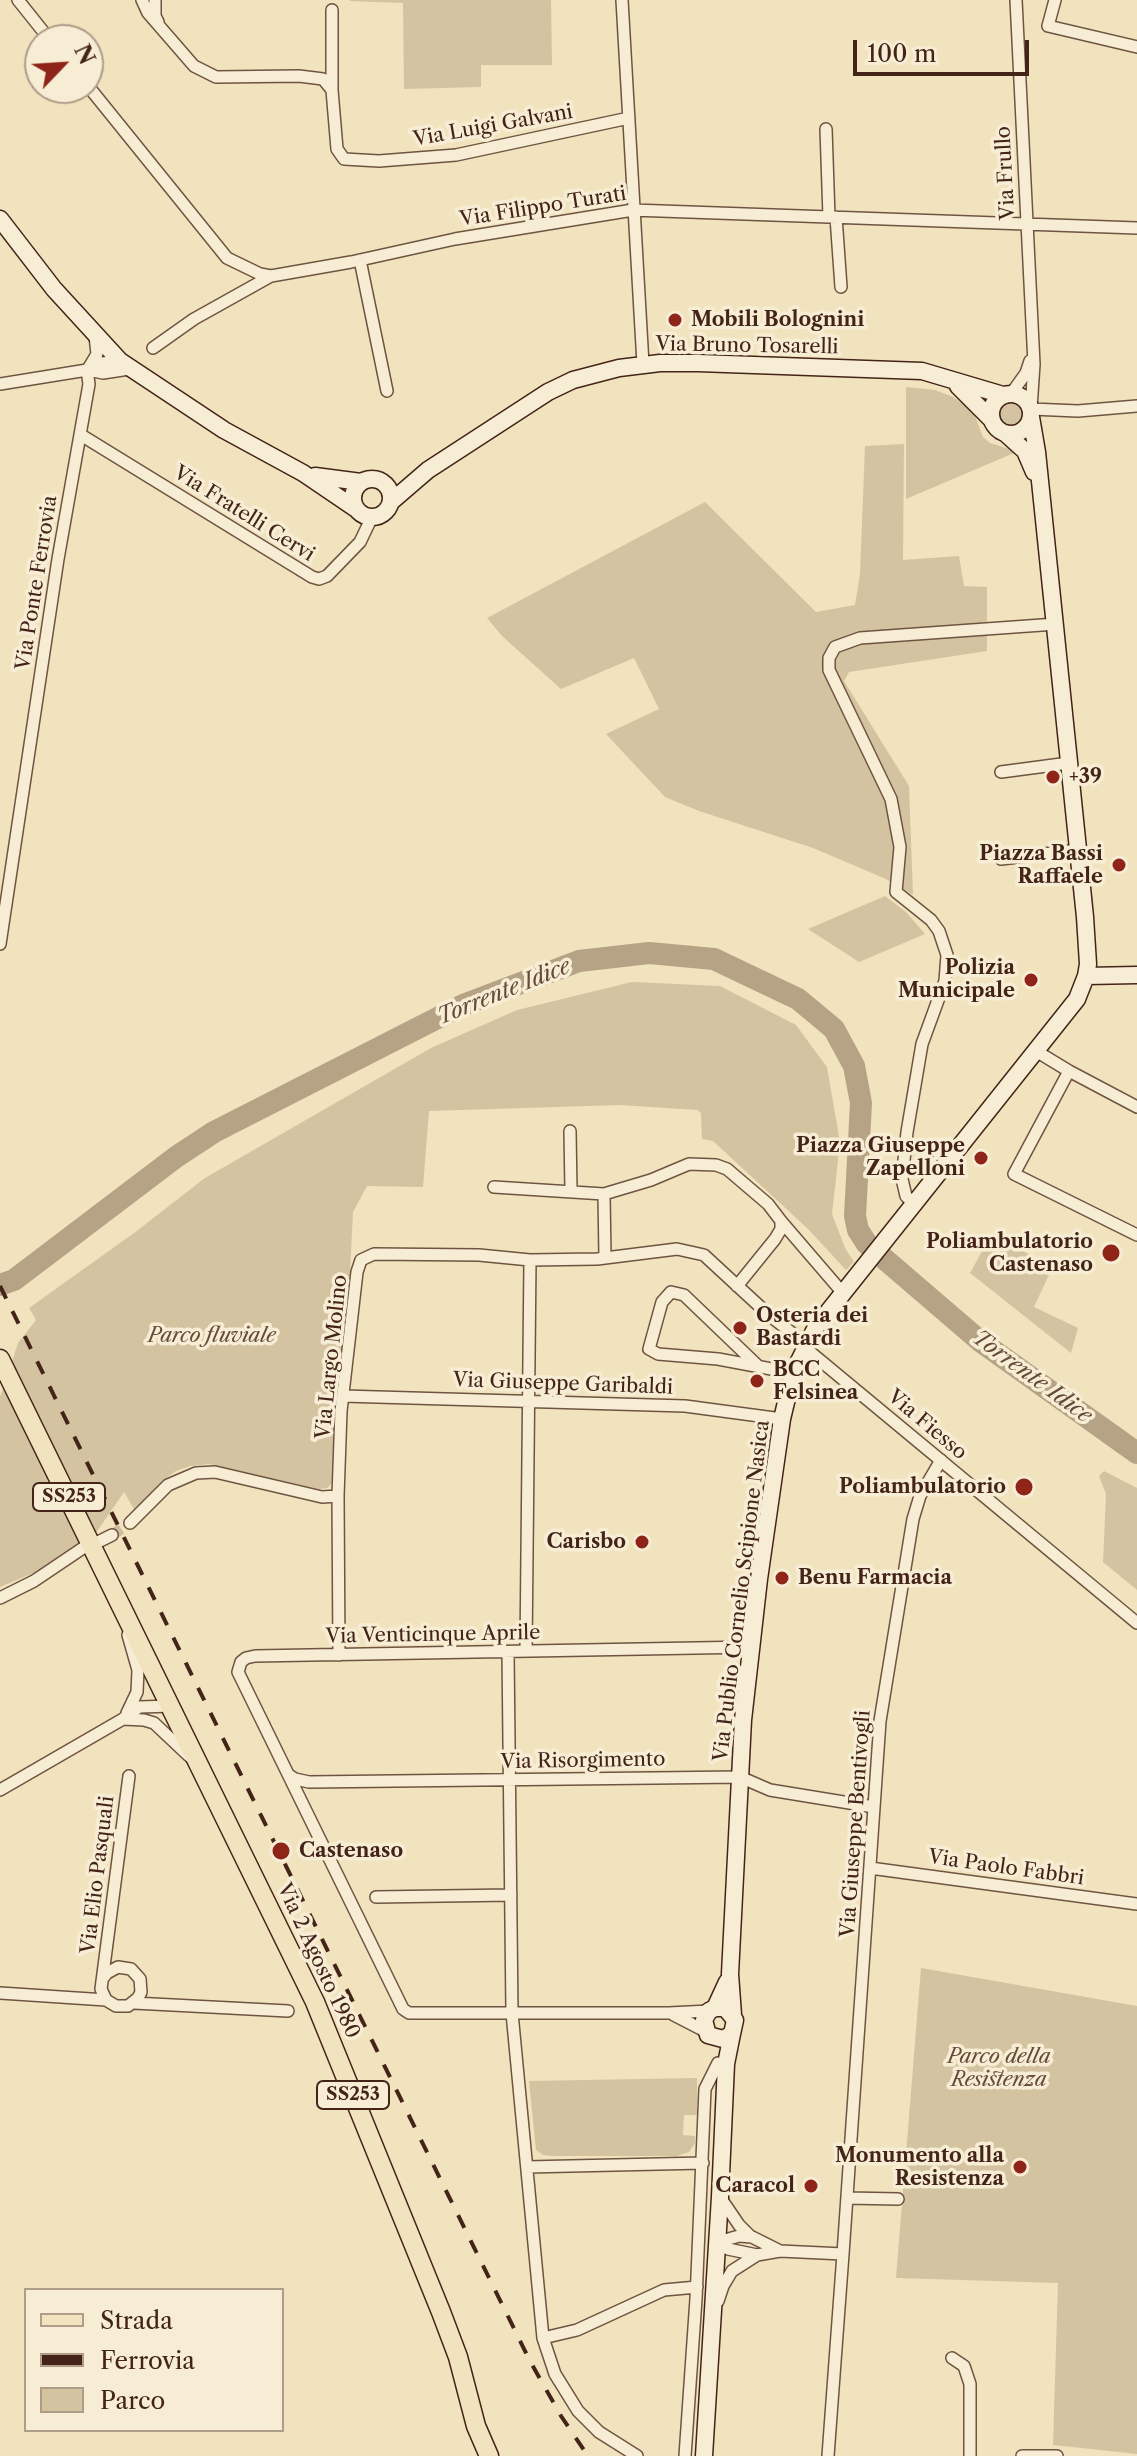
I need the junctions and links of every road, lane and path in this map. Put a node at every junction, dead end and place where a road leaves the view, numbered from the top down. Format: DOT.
graph roads {
  1 [pos="18,0"];
  2 [pos="149,0"];
  3 [pos="622,0"];
  4 [pos="1016,0"];
  5 [pos="1055,0"];
  6 [pos="332,10"];
  7 [pos="37,24"];
  8 [pos="1137,47"];
  9 [pos="332,90"];
  10 [pos="103,104"];
  11 [pos="629,118"];
  12 [pos="826,129"];
  13 [pos="633,210"];
  14 [pos="832,217"];
  15 [pos="0,219"];
  16 [pos="1026,224"];
  17 [pos="1137,228"];
  18 [pos="360,260"];
  19 [pos="271,276"];
  20 [pos="841,287"];
  21 [pos="95,336"];
  22 [pos="1033,345"];
  23 [pos="153,348"];
  24 [pos="643,364"];
  25 [pos="124,365"];
  26 [pos="87,370"];
  27 [pos="947,378"];
  28 [pos="0,384"];
  29 [pos="387,391"];
  30 [pos="1007,394"];
  31 [pos="1137,406"];
  32 [pos="1031,413"];
  33 [pos="991,419"];
  34 [pos="1005,433"];
  35 [pos="81,435"];
  36 [pos="428,470"];
  37 [pos="303,473"];
  38 [pos="380,480"];
  39 [pos="361,482"];
  40 [pos="1041,488"];
  41 [pos="392,501"];
  42 [pos="356,509"];
  43 [pos="372,517"];
  44 [pos="1056,624"];
  45 [pos="1069,763"];
  46 [pos="1001,772"];
  47 [pos="1078,850"];
  48 [pos="1001,859"];
  49 [pos="0,944"];
  50 [pos="1137,975"];
  51 [pos="1086,976"];
  52 [pos="1036,1051"];
  53 [pos="1069,1071"];
  54 [pos="1137,1107"];
  55 [pos="570,1131"];
  56 [pos="494,1187"];
  57 [pos="571,1191"];
  58 [pos="604,1194"];
  59 [pos="918,1199"];
  60 [pos="781,1221"];
  61 [pos="1137,1235"];
  62 [pos="605,1258"];
  63 [pos="530,1260"];
  64 [pos="737,1286"];
  65 [pos="843,1291"];
  66 [pos="805,1346"];
  67 [pos="0,1359"];
  68 [pos="757,1365"];
  69 [pos="793,1373"];
  70 [pos="343,1396"];
  71 [pos="528,1401"];
  72 [pos="782,1419"];
  73 [pos="941,1460"];
  74 [pos="338,1496"];
  75 [pos="130,1523"];
  76 [pos="112,1535"];
  77 [pos="100,1541"];
  78 [pos="83,1548"];
  79 [pos="117,1596"];
  80 [pos="0,1598"];
  81 [pos="1137,1623"];
  82 [pos="751,1647"];
  83 [pos="526,1651"];
  84 [pos="508,1652"];
  85 [pos="339,1655"];
  86 [pos="172,1706"];
  87 [pos="125,1716"];
  88 [pos="144,1720"];
  89 [pos="205,1775"];
  90 [pos="289,1775"];
  91 [pos="129,1776"];
  92 [pos="740,1777"];
  93 [pos="509,1779"];
  94 [pos="0,1790"];
  95 [pos="874,1807"];
  96 [pos="870,1868"];
  97 [pos="511,1895"];
  98 [pos="376,1897"];
  99 [pos="1137,1904"];
  100 [pos="730,1974"];
  101 [pos="103,1978"];
  102 [pos="0,1993"];
  103 [pos="106,2000"];
  104 [pos="134,2003"];
  105 [pos="712,2009"];
  106 [pos="288,2011"];
  107 [pos="512,2013"];
  108 [pos="669,2013"];
  109 [pos="733,2015"];
  110 [pos="707,2033"];
  111 [pos="732,2034"];
  112 [pos="718,2063"];
  113 [pos="725,2088"];
  114 [pos="703,2163"];
  115 [pos="527,2167"];
  116 [pos="720,2197"];
  117 [pos="847,2198"];
  118 [pos="898,2199"];
  119 [pos="752,2237"];
  120 [pos="718,2242"];
  121 [pos="780,2251"];
  122 [pos="843,2254"];
  123 [pos="757,2255"];
  124 [pos="697,2287"];
  125 [pos="713,2316"];
  126 [pos="543,2338"];
  127 [pos="952,2358"];
  128 [pos="476,2426"];
  129 [pos="634,2454"];
  130 [pos="682,2454"];
  131 [pos="472,2456"];
  132 [pos="489,2456"];
  133 [pos="648,2456"];
  134 [pos="704,2456"];
  135 [pos="828,2456"];
  136 [pos="970,2456"];
  137 [pos="1022,2456"];
  138 [pos="1057,2456"];
  1 -- 7 [label="street"];
  2 -- 9 [label="street"];
  3 -- 11 [label="street"];
  4 -- 16 [label="street, Via Frullo"];
  5 -- 8 [label="street"];
  6 -- 9 [label="street"];
  9 -- 11 [label="street, Via Luigi Galvani"];
  10 -- 19 [label="street"];
  11 -- 13 [label="street"];
  12 -- 14 [label="street"];
  13 -- 14 [label="street, Via Filippo Turati"];
  13 -- 18 [label="street, Via Filippo Turati"];
  13 -- 24 [label="street"];
  14 -- 16 [label="street, Via Filippo Turati"];
  14 -- 20 [label="street"];
  15 -- 21 [label="street"];
  16 -- 17 [label="street, Via Filippo Turati"];
  16 -- 22 [label="street, Via Frullo"];
  18 -- 19 [label="street, Via Filippo Turati"];
  18 -- 29 [label="street"];
  19 -- 23 [label="street, Via Filippo Turati"];
  21 -- 25 [label="street"];
  21 -- 26 [label="street, Via Ponte Ferrovia"];
  22 -- 30 [label="street, Via Frullo"];
  22 -- 32 [label="street, Via Frullo"];
  24 -- 27 [label="street, Via Bruno Tosarelli"];
  24 -- 36 [label="street, Via Bruno Tosarelli"];
  25 -- 26 [label="street"];
  25 -- 37 [label="street"];
  26 -- 28 [label="street"];
  26 -- 35 [label="street, Via Ponte Ferrovia"];
  27 -- 30 [label="street, Via Bruno Tosarelli"];
  27 -- 33 [label="street, Via Bruno Tosarelli"];
  30 -- 32 [label="street"];
  30 -- 33 [label="street"];
  31 -- 32 [label="street"];
  32 -- 34 [label="street"];
  32 -- 40 [label="street"];
  33 -- 34 [label="street"];
  34 -- 40 [label="street"];
  35 -- 43 [label="street, Via Fratelli Cervi"];
  35 -- 49 [label="street, Via Ponte Ferrovia"];
  36 -- 38 [label="street, Via Bruno Tosarelli"];
  36 -- 41 [label="street, Via Bruno Tosarelli"];
  37 -- 39 [label="street"];
  37 -- 42 [label="street"];
  38 -- 39 [label="street"];
  38 -- 41 [label="street"];
  39 -- 42 [label="street"];
  40 -- 44 [label="street"];
  41 -- 43 [label="street"];
  42 -- 43 [label="street"];
  44 -- 45 [label="street"];
  44 -- 59 [label="street"];
  45 -- 46 [label="street"];
  45 -- 47 [label="street"];
  47 -- 48 [label="street"];
  47 -- 51 [label="street"];
  50 -- 51 [label="street"];
  51 -- 52 [label="street, Via Publio Cornelio Scipione Nasica"];
  52 -- 53 [label="street"];
  52 -- 59 [label="street, Via Publio Cornelio Scipione Nasica"];
  53 -- 54 [label="street"];
  53 -- 61 [label="street"];
  55 -- 57 [label="street"];
  56 -- 57 [label="street"];
  57 -- 58 [label="street"];
  58 -- 60 [label="street"];
  58 -- 62 [label="street"];
  59 -- 65 [label="street, Via Publio Cornelio Scipione Nasica"];
  60 -- 64 [label="street"];
  60 -- 65 [label="street"];
  62 -- 63 [label="street, Via Largo Molino"];
  62 -- 64 [label="street, Via Largo Molino"];
  63 -- 70 [label="street, Via Largo Molino"];
  63 -- 71 [label="street"];
  64 -- 66 [label="street, Via Largo Molino"];
  65 -- 66 [label="street, Via Publio Cornelio Scipione Nasica"];
  66 -- 69 [label="street, Via Publio Cornelio Scipione Nasica"];
  66 -- 73 [label="street, Via Fiesso"];
  67 -- 79 [label="main road, Via 2 Agosto 1980 / SS253"];
  68 -- 68 [label="street"];
  68 -- 69 [label="street"];
  69 -- 72 [label="street, Via Publio Cornelio Scipione Nasica"];
  70 -- 71 [label="street, Via Giuseppe Garibaldi"];
  70 -- 74 [label="street, Via Largo Molino"];
  71 -- 72 [label="street, Via Giuseppe Garibaldi"];
  71 -- 83 [label="street"];
  72 -- 82 [label="street, Via Publio Cornelio Scipione Nasica"];
  73 -- 81 [label="street, Via Fiesso"];
  73 -- 95 [label="street, Via Giuseppe Bentivogli"];
  74 -- 75 [label="street"];
  74 -- 85 [label="street, Via Largo Molino"];
  76 -- 77 [label="street"];
  78 -- 80 [label="street"];
  79 -- 86 [label="main road, Via 2 Agosto 1980 / SS253"];
  79 -- 87 [label="street"];
  82 -- 83 [label="street, Via Venticinque Aprile"];
  82 -- 92 [label="street, Via Publio Cornelio Scipione Nasica"];
  83 -- 84 [label="street, Via Venticinque Aprile"];
  84 -- 85 [label="street, Via Venticinque Aprile"];
  84 -- 93 [label="street"];
  85 -- 90 [label="street, Via Venticinque Aprile"];
  86 -- 87 [label="street"];
  86 -- 88 [label="street"];
  86 -- 89 [label="main road, Via 2 Agosto 1980 / SS253"];
  87 -- 88 [label="street"];
  87 -- 94 [label="street"];
  88 -- 89 [label="street"];
  89 -- 128 [label="main road, Via 2 Agosto 1980 / SS253"];
  90 -- 93 [label="street, Via Risorgimento"];
  90 -- 107 [label="street"];
  91 -- 101 [label="street, Via Elio Pasquali"];
  92 -- 93 [label="street, Via Risorgimento"];
  92 -- 95 [label="street, Via Risorgimento"];
  92 -- 100 [label="street, Via Publio Cornelio Scipione Nasica"];
  93 -- 97 [label="street"];
  95 -- 96 [label="street, Via Giuseppe Bentivogli"];
  96 -- 99 [label="street, Via Paolo Fabbri"];
  96 -- 117 [label="street, Via Giuseppe Bentivogli"];
  97 -- 98 [label="street"];
  97 -- 107 [label="street"];
  100 -- 105 [label="street, Via Publio Cornelio Scipione Nasica"];
  100 -- 109 [label="street, Via Publio Cornelio Scipione Nasica"];
  101 -- 103 [label="street, Via Elio Pasquali"];
  101 -- 104 [label="street, Via Elio Pasquali"];
  102 -- 103 [label="street"];
  103 -- 104 [label="street"];
  104 -- 106 [label="street"];
  105 -- 108 [label="street"];
  105 -- 109 [label="street"];
  105 -- 110 [label="street"];
  107 -- 108 [label="street"];
  107 -- 115 [label="street"];
  108 -- 110 [label="street"];
  109 -- 111 [label="street"];
  110 -- 111 [label="street"];
  110 -- 112 [label="street"];
  111 -- 113 [label="street"];
  112 -- 113 [label="street"];
  112 -- 114 [label="street"];
  113 -- 116 [label="street"];
  114 -- 115 [label="street"];
  114 -- 124 [label="street"];
  115 -- 126 [label="street"];
  116 -- 119 [label="street"];
  116 -- 120 [label="street"];
  117 -- 118 [label="street"];
  117 -- 122 [label="street, Via Giuseppe Bentivogli"];
  119 -- 120 [label="street"];
  119 -- 121 [label="street"];
  120 -- 123 [label="street"];
  120 -- 125 [label="street"];
  121 -- 122 [label="street"];
  121 -- 123 [label="street"];
  122 -- 135 [label="street, Via Giuseppe Bentivogli"];
  123 -- 125 [label="street"];
  124 -- 126 [label="street"];
  124 -- 130 [label="street"];
  125 -- 134 [label="street"];
  126 -- 129 [label="street"];
  127 -- 136 [label="street"];
  128 -- 131 [label="main road, Via 2 Agosto 1980 / SS253"];
  128 -- 132 [label="main road, Via 2 Agosto 1980 / SS253"];
  129 -- 133 [label="street"];
  137 -- 138 [label="street"];
}
